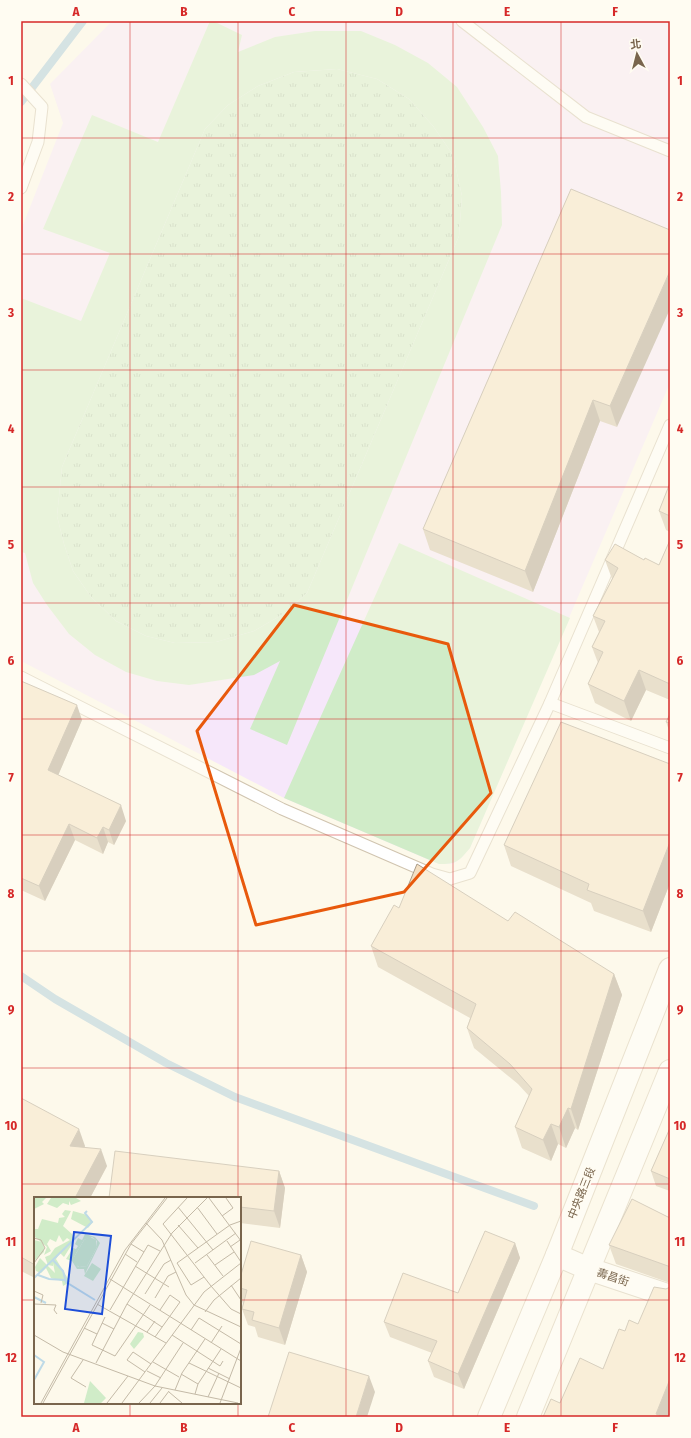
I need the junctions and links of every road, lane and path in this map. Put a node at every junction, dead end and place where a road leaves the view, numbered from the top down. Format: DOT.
graph roads {
  1 [pos="462,21"];
  2 [pos="21,84"];
  3 [pos="670,152"];
  4 [pos="21,188"];
  5 [pos="670,425"];
  6 [pos="21,677"];
  7 [pos="550,702"];
  8 [pos="670,748"];
  9 [pos="670,969"];
  10 [pos="670,1071"];
  11 [pos="556,1255"];
  12 [pos="589,1269"];
  13 [pos="670,1296"];
  14 [pos="489,1417"];
  15 [pos="528,1417"];
  1 -- 3 [label="lane"];
  2 -- 4 [label="lane"];
  5 -- 7 [label="lane"];
  6 -- 7 [label="lane"];
  7 -- 8 [label="lane"];
  9 -- 11 [label="street, 中央路三段"];
  10 -- 12 [label="street"];
  11 -- 12 [label="street, 壽昌街"];
  11 -- 14 [label="street, 中央路三段"];
  12 -- 13 [label="street, 壽昌街"];
  12 -- 15 [label="street"];
}
